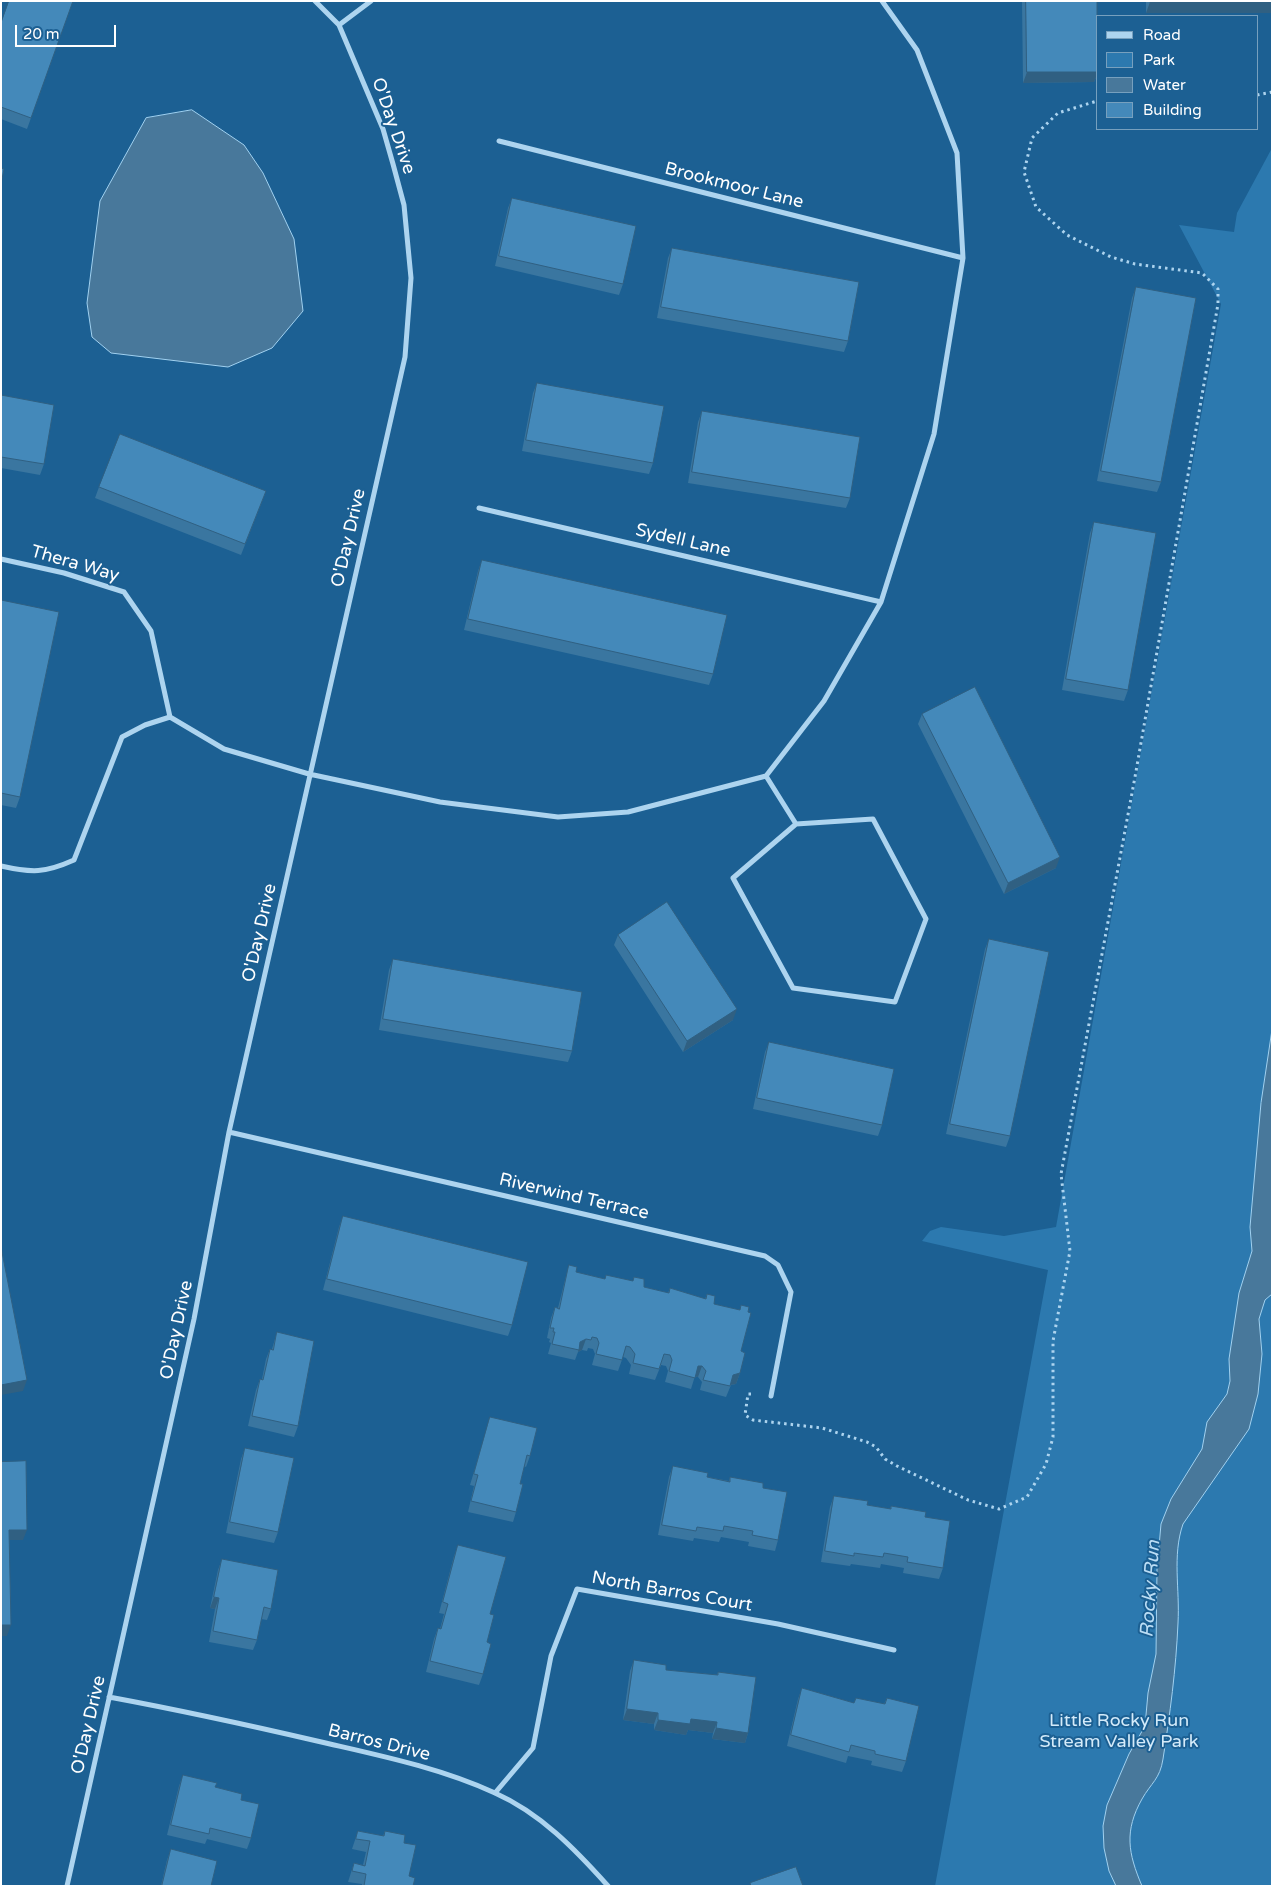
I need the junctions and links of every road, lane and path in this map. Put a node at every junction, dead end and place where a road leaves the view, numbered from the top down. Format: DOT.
graph roads {
  1 [pos="315,1"];
  2 [pos="371,1"];
  3 [pos="882,1"];
  4 [pos="339,25"];
  5 [pos="1272,92"];
  6 [pos="1258,95"];
  7 [pos="1096,101"];
  8 [pos="499,141"];
  9 [pos="963,258"];
  10 [pos="479,508"];
  11 [pos="1,558"];
  12 [pos="881,602"];
  13 [pos="170,718"];
  14 [pos="309,774"];
  15 [pos="766,776"];
  16 [pos="796,824"];
  17 [pos="1,866"];
  18 [pos="229,1132"];
  19 [pos="772,1396"];
  20 [pos="894,1650"];
  21 [pos="110,1697"];
  22 [pos="495,1793"];
  23 [pos="67,1886"];
  24 [pos="608,1886"];
  1 -- 4 [label="street, O'Day Drive"];
  2 -- 4 [label="street"];
  3 -- 9 [label="street"];
  4 -- 14 [label="street, O'Day Drive"];
  5 -- 6 [label="path"];
  7 -- 19 [label="path"];
  8 -- 9 [label="street, Brookmoor Lane"];
  9 -- 12 [label="street"];
  10 -- 12 [label="street, Sydell Lane"];
  11 -- 13 [label="street, Thera Way"];
  12 -- 15 [label="street"];
  13 -- 14 [label="street"];
  13 -- 17 [label="street"];
  14 -- 15 [label="street"];
  14 -- 18 [label="street, O'Day Drive"];
  15 -- 16 [label="street"];
  16 -- 16 [label="street"];
  18 -- 19 [label="street, Riverwind Terrace"];
  18 -- 21 [label="street, O'Day Drive"];
  20 -- 22 [label="street, North Barros Court"];
  21 -- 22 [label="street, Barros Drive"];
  21 -- 23 [label="street, O'Day Drive"];
  22 -- 24 [label="street, Barros Drive"];
}
